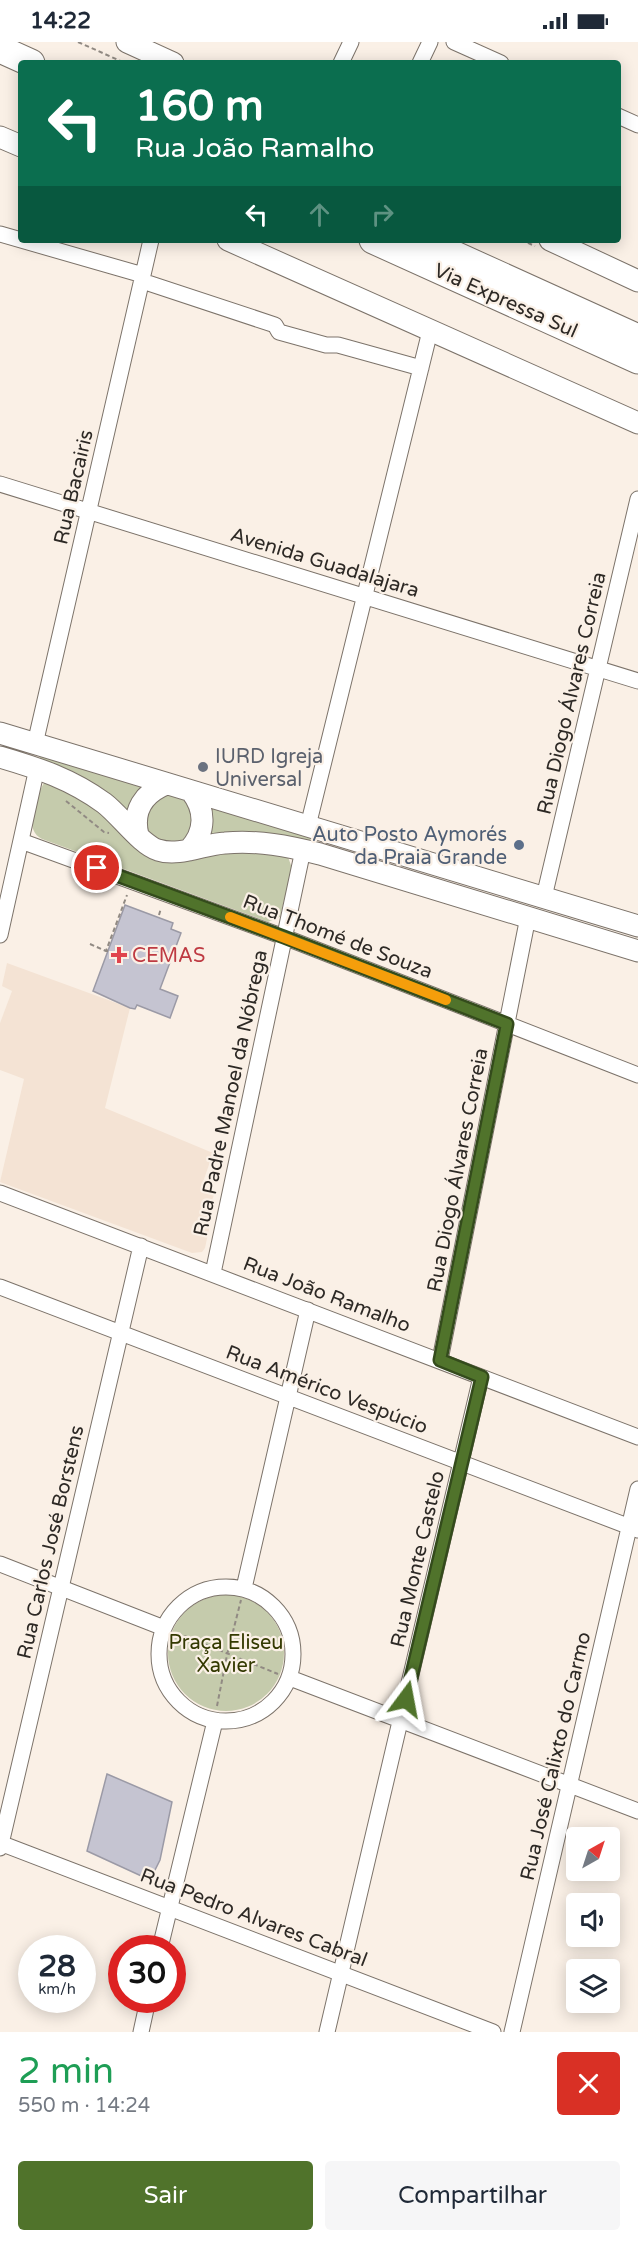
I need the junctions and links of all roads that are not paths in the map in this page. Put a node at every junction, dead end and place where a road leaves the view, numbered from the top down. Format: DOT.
graph roads {
  1 [pos="127,42"];
  2 [pos="351,42"];
  3 [pos="430,42"];
  4 [pos="454,42"];
  5 [pos="0,49"];
  6 [pos="25,60"];
  7 [pos="166,60"];
  8 [pos="342,60"];
  9 [pos="421,60"];
  10 [pos="494,60"];
  11 [pos="0,69"];
  12 [pos="18,78"];
  13 [pos="621,117"];
  14 [pos="638,125"];
  15 [pos="0,137"];
  16 [pos="18,146"];
  17 [pos="0,234"];
  18 [pos="18,240"];
  19 [pos="29,243"];
  20 [pos="150,243"];
  21 [pos="235,243"];
  22 [pos="380,243"];
  23 [pos="429,243"];
  24 [pos="556,243"];
  25 [pos="142,278"];
  26 [pos="638,281"];
  27 [pos="430,331"];
  28 [pos="587,336"];
  29 [pos="638,339"];
  30 [pos="638,360"];
  31 [pos="421,368"];
  32 [pos="638,374"];
  33 [pos="638,423"];
  34 [pos="0,484"];
  35 [pos="638,500"];
  36 [pos="89,510"];
  37 [pos="364,596"];
  38 [pos="599,669"];
  39 [pos="638,681"];
  40 [pos="0,733"];
  41 [pos="35,744"];
  42 [pos="0,757"];
  43 [pos="37,768"];
  44 [pos="166,783"];
  45 [pos="191,791"];
  46 [pos="308,826"];
  47 [pos="138,835"];
  48 [pos="21,841"];
  49 [pos="189,850"];
  50 [pos="303,850"];
  51 [pos="544,897"];
  52 [pos="528,918"];
  53 [pos="638,926"];
  54 [pos="0,935"];
  55 [pos="284,937"];
  56 [pos="638,951"];
  57 [pos="507,1024"];
  58 [pos="638,1075"];
  59 [pos="0,1193"];
  60 [pos="141,1246"];
  61 [pos="213,1273"];
  62 [pos="0,1287"];
  63 [pos="308,1310"];
  64 [pos="121,1333"];
  65 [pos="440,1360"];
  66 [pos="482,1377"];
  67 [pos="288,1397"];
  68 [pos="638,1437"];
  69 [pos="461,1462"];
  70 [pos="638,1489"];
  71 [pos="633,1529"];
  72 [pos="0,1564"];
  73 [pos="61,1587"];
  74 [pos="244,1588"];
  75 [pos="164,1628"];
  76 [pos="290,1678"];
  77 [pos="215,1720"];
  78 [pos="401,1721"];
  79 [pos="569,1785"];
  80 [pos="638,1811"];
  81 [pos="0,1845"];
  82 [pos="170,1907"];
  83 [pos="163,1935"];
  84 [pos="341,1974"];
  85 [pos="145,2013"];
  86 [pos="141,2032"];
  87 [pos="327,2032"];
  88 [pos="493,2032"];
  89 [pos="512,2032"];
  1 -- 7 [label="main road"];
  2 -- 8 [label="street"];
  3 -- 9 [label="street"];
  4 -- 10 [label="street"];
  5 -- 6 [label="highway"];
  11 -- 12 [label="highway"];
  13 -- 14 [label="street"];
  15 -- 16 [label="main road"];
  17 -- 18 [label="street"];
  19 -- 25 [label="street"];
  20 -- 25 [label="street, Rua Bacairis"];
  21 -- 27 [label="main road"];
  22 -- 28 [label="highway, Via Expressa Sul"];
  23 -- 29 [label="highway, Via Expressa Sul"];
  24 -- 26 [label="main road"];
  25 -- 31 [label="street"];
  25 -- 36 [label="street, Rua Bacairis"];
  27 -- 31 [label="street"];
  27 -- 33 [label="main road"];
  28 -- 30 [label="highway, Via Expressa Sul"];
  28 -- 32 [label="highway"];
  31 -- 37 [label="street"];
  34 -- 36 [label="street, Avenida Guadalajara"];
  35 -- 38 [label="street, Rua Diogo Álvares Correia"];
  36 -- 37 [label="street, Avenida Guadalajara"];
  36 -- 41 [label="street, Rua Bacairis"];
  37 -- 38 [label="street, Avenida Guadalajara"];
  37 -- 46 [label="street"];
  38 -- 39 [label="street, Avenida Guadalajara"];
  38 -- 51 [label="street, Rua Diogo Álvares Correia"];
  40 -- 41 [label="main road"];
  41 -- 44 [label="main road"];
  42 -- 43 [label="main road"];
  43 -- 47 [label="main road"];
  43 -- 48 [label="street"];
  44 -- 45 [label="main road"];
  44 -- 47 [label="main road"];
  45 -- 46 [label="main road"];
  45 -- 49 [label="main road"];
  46 -- 51 [label="main road"];
  47 -- 49 [label="main road"];
  48 -- 54 [label="street"];
  48 -- 55 [label="street, Rua Thomé de Souza"];
  49 -- 50 [label="main road"];
  50 -- 52 [label="main road"];
  50 -- 55 [label="street, Rua Padre Manoel da Nóbrega"];
  51 -- 53 [label="main road"];
  52 -- 56 [label="main road"];
  52 -- 57 [label="street, Rua Diogo Álvares Correia"];
  55 -- 57 [label="street, Rua Thomé de Souza"];
  55 -- 61 [label="street, Rua Padre Manoel da Nóbrega"];
  57 -- 58 [label="street, Rua Thomé de Souza"];
  57 -- 65 [label="street, Rua Diogo Álvares Correia"];
  59 -- 60 [label="street, Rua João Ramalho"];
  60 -- 61 [label="street, Rua João Ramalho"];
  60 -- 64 [label="street, Rua Carlos José Borstens"];
  61 -- 63 [label="street, Rua João Ramalho"];
  62 -- 64 [label="street, Rua Américo Vespúcio"];
  63 -- 65 [label="street, Rua João Ramalho"];
  63 -- 67 [label="street"];
  64 -- 67 [label="street, Rua Américo Vespúcio"];
  64 -- 73 [label="street, Rua Carlos José Borstens"];
  65 -- 66 [label="street, Rua João Ramalho"];
  66 -- 68 [label="street, Rua João Ramalho"];
  66 -- 69 [label="street, Rua Monte Castelo"];
  67 -- 69 [label="street, Rua Américo Vespúcio"];
  67 -- 74 [label="street"];
  69 -- 71 [label="street, Rua Américo Vespúcio"];
  69 -- 78 [label="street, Rua Monte Castelo"];
  70 -- 71 [label="street, Rua José Calixto do Carmo"];
  71 -- 79 [label="street, Rua José Calixto do Carmo"];
  72 -- 73 [label="street"];
  73 -- 75 [label="street"];
  73 -- 81 [label="street, Rua Carlos José Borstens"];
  74 -- 75 [label="street"];
  74 -- 76 [label="street"];
  75 -- 77 [label="street"];
  76 -- 77 [label="street"];
  76 -- 78 [label="street"];
  77 -- 82 [label="street"];
  78 -- 79 [label="street"];
  78 -- 84 [label="street, Rua Monte Castelo"];
  79 -- 80 [label="street"];
  79 -- 89 [label="street, Rua José Calixto do Carmo"];
  81 -- 82 [label="street, Rua Pedro Alvares Cabral"];
  82 -- 83 [label="street"];
  82 -- 84 [label="street, Rua Pedro Alvares Cabral"];
  84 -- 87 [label="street, Rua Monte Castelo"];
  84 -- 88 [label="street, Rua Pedro Alvares Cabral"];
  85 -- 86 [label="street"];
}
